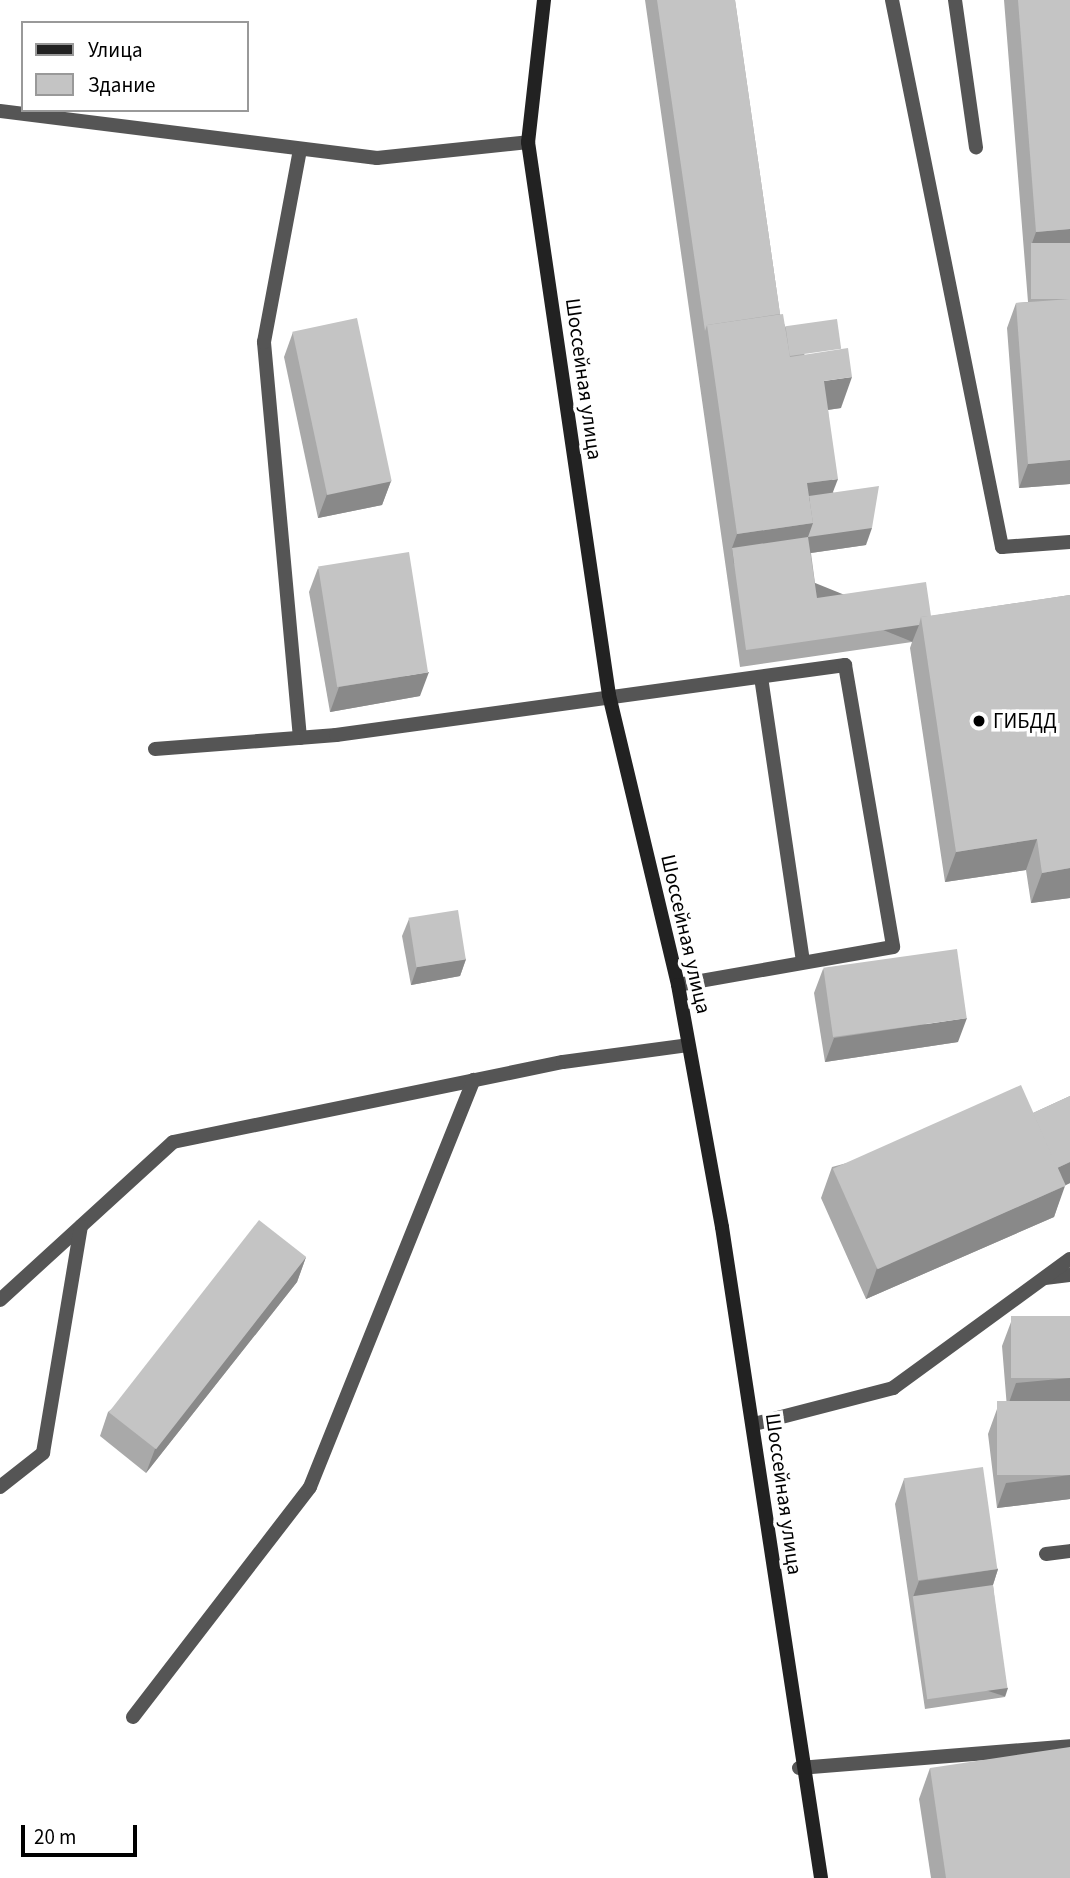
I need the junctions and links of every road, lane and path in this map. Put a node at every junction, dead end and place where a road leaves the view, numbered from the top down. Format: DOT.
graph roads {
  1 [pos="544,0"];
  2 [pos="892,0"];
  3 [pos="955,0"];
  4 [pos="0,111"];
  5 [pos="528,142"];
  6 [pos="976,148"];
  7 [pos="300,149"];
  8 [pos="1070,542"];
  9 [pos="761,677"];
  10 [pos="608,695"];
  11 [pos="300,738"];
  12 [pos="155,749"];
  13 [pos="803,960"];
  14 [pos="678,985"];
  15 [pos="688,1045"];
  16 [pos="474,1080"];
  17 [pos="81,1226"];
  18 [pos="1070,1259"];
  19 [pos="1070,1275"];
  20 [pos="1044,1278"];
  21 [pos="0,1300"];
  22 [pos="754,1424"];
  23 [pos="0,1488"];
  24 [pos="1070,1552"];
  25 [pos="1046,1554"];
  26 [pos="133,1717"];
  27 [pos="1070,1746"];
  28 [pos="799,1768"];
  29 [pos="821,1878"];
  1 -- 5 [label="main road, Шоссейная улица"];
  2 -- 8 [label="lane"];
  3 -- 6 [label="lane"];
  4 -- 7 [label="lane"];
  5 -- 7 [label="lane"];
  5 -- 10 [label="main road, Шоссейная улица"];
  7 -- 11 [label="lane"];
  9 -- 10 [label="lane"];
  9 -- 13 [label="lane"];
  9 -- 13 [label="lane"];
  10 -- 11 [label="lane"];
  10 -- 14 [label="main road, Шоссейная улица"];
  11 -- 12 [label="lane"];
  13 -- 14 [label="lane"];
  14 -- 15 [label="main road, Шоссейная улица"];
  15 -- 16 [label="lane"];
  15 -- 22 [label="main road, Шоссейная улица"];
  16 -- 17 [label="lane"];
  16 -- 26 [label="lane"];
  17 -- 21 [label="lane"];
  17 -- 23 [label="lane"];
  18 -- 20 [label="lane"];
  19 -- 20 [label="lane"];
  20 -- 22 [label="lane"];
  22 -- 28 [label="main road, Шоссейная улица"];
  24 -- 25 [label="lane"];
  27 -- 28 [label="lane"];
  28 -- 29 [label="main road, Шоссейная улица"];
}
